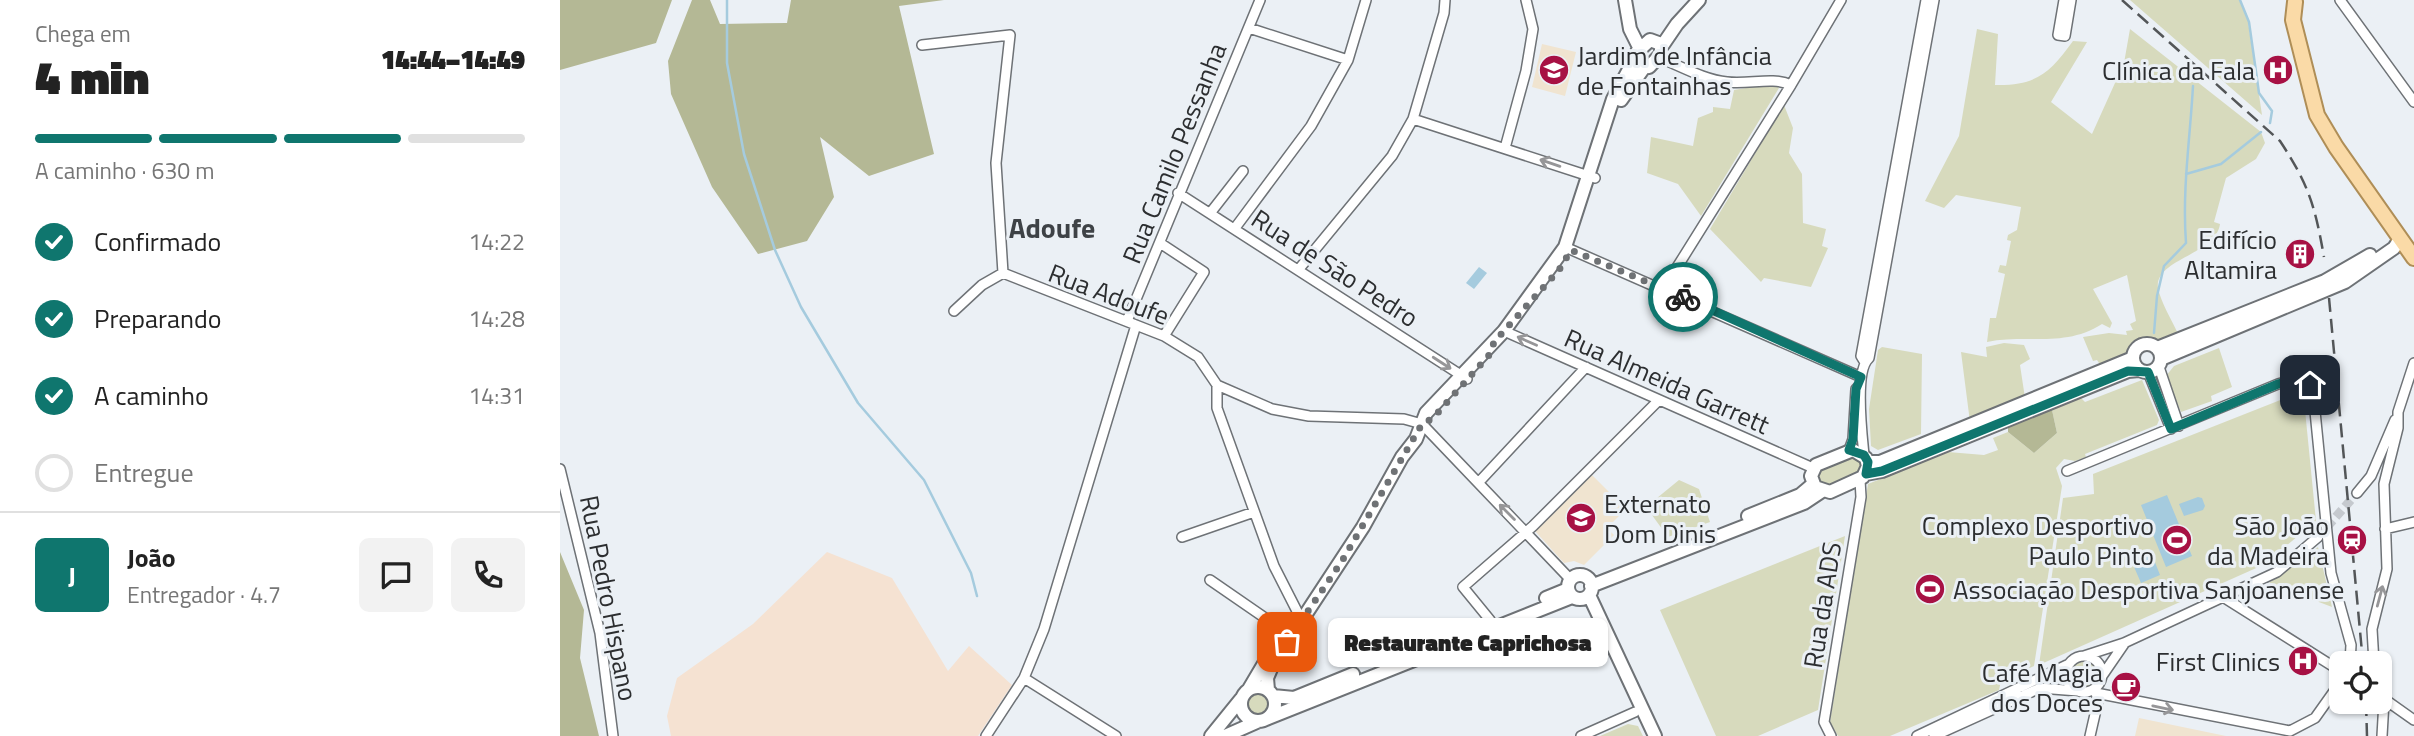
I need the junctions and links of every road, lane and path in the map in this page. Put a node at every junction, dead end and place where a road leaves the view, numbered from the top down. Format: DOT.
graph roads {
  1 [pos="1260,0"];
  2 [pos="1366,0"];
  3 [pos="1445,0"];
  4 [pos="1526,0"];
  5 [pos="1625,0"];
  6 [pos="1688,0"];
  7 [pos="1699,0"];
  8 [pos="1841,0"];
  9 [pos="1926,0"];
  10 [pos="1934,0"];
  11 [pos="2064,0"];
  12 [pos="2071,0"];
  13 [pos="2340,0"];
  14 [pos="2298,1"];
  15 [pos="1249,28"];
  16 [pos="1660,43"];
  17 [pos="922,45"];
  18 [pos="1639,59"];
  19 [pos="1348,60"];
  20 [pos="1665,60"];
  21 [pos="1791,85"];
  22 [pos="2414,102"];
  23 [pos="1413,119"];
  24 [pos="1505,148"];
  25 [pos="1243,171"];
  26 [pos="1592,177"];
  27 [pos="1178,193"];
  28 [pos="1894,200"];
  29 [pos="1210,212"];
  30 [pos="1235,228"];
  31 [pos="2406,234"];
  32 [pos="1160,243"];
  33 [pos="1568,248"];
  34 [pos="2414,258"];
  35 [pos="1299,269"];
  36 [pos="1003,274"];
  37 [pos="1664,288"];
  38 [pos="954,311"];
  39 [pos="1132,323"];
  40 [pos="1507,328"];
  41 [pos="1164,336"];
  42 [pos="2150,362"];
  43 [pos="2414,363"];
  44 [pos="1586,367"];
  45 [pos="1464,377"];
  46 [pos="1861,381"];
  47 [pos="1217,385"];
  48 [pos="1659,400"];
  49 [pos="2398,412"];
  50 [pos="1422,424"];
  51 [pos="2175,427"];
  52 [pos="1849,450"];
  53 [pos="1813,468"];
  54 [pos="1864,468"];
  55 [pos="560,469"];
  56 [pos="2067,471"];
  57 [pos="1479,482"];
  58 [pos="1817,488"];
  59 [pos="2357,493"];
  60 [pos="1254,512"];
  61 [pos="2414,522"];
  62 [pos="2385,529"];
  63 [pos="1526,531"];
  64 [pos="1182,537"];
  65 [pos="2318,537"];
  66 [pos="1210,580"];
  67 [pos="1580,589"];
  68 [pos="2223,597"];
  69 [pos="1299,616"];
  70 [pos="1490,620"];
  71 [pos="1284,631"];
  72 [pos="2124,643"];
  73 [pos="2351,651"];
  74 [pos="2373,651"];
  75 [pos="2084,656"];
  76 [pos="2069,664"];
  77 [pos="2329,664"];
  78 [pos="2101,677"];
  79 [pos="1024,678"];
  80 [pos="2096,690"];
  81 [pos="2078,691"];
  82 [pos="1270,693"];
  83 [pos="1245,694"];
  84 [pos="2329,698"];
  85 [pos="2392,706"];
  86 [pos="1639,711"];
  87 [pos="2382,714"];
  88 [pos="1263,720"];
  89 [pos="2414,720"];
  90 [pos="612,736"];
  91 [pos="986,736"];
  92 [pos="1116,736"];
  93 [pos="1211,736"];
  94 [pos="1225,736"];
  95 [pos="1581,736"];
  96 [pos="1647,736"];
  97 [pos="1655,736"];
  98 [pos="1831,736"];
  99 [pos="1917,736"];
  100 [pos="1934,736"];
  101 [pos="2090,736"];
  102 [pos="2382,736"];
  1 -- 15 [label="street, Rua Camilo Pessanha"];
  2 -- 19 [label="street"];
  3 -- 23 [label="street"];
  4 -- 24 [label="street"];
  5 -- 18 [label="main road"];
  6 -- 16 [label="main road"];
  7 -- 16 [label="main road"];
  8 -- 21 [label="street"];
  9 -- 28 [label="street"];
  10 -- 28 [label="street"];
  11 -- 12 [label="street"];
  13 -- 22 [label="street"];
  14 -- 31 [label="main road"];
  15 -- 19 [label="street"];
  15 -- 27 [label="street, Rua Camilo Pessanha"];
  16 -- 18 [label="main road"];
  16 -- 18 [label="main road"];
  17 -- 36 [label="street"];
  18 -- 26 [label="main road"];
  19 -- 30 [label="street"];
  20 -- 21 [label="street"];
  21 -- 37 [label="street"];
  23 -- 24 [label="street"];
  23 -- 35 [label="street"];
  26 -- 24 [label="street, one-way"];
  25 -- 29 [label="street"];
  26 -- 33 [label="main road"];
  27 -- 29 [label="street, Rua de São Pedro"];
  27 -- 32 [label="street, Rua Camilo Pessanha"];
  28 -- 46 [label="street"];
  29 -- 30 [label="street, Rua de São Pedro"];
  30 -- 35 [label="street, Rua de São Pedro"];
  31 -- 34 [label="main road"];
  31 -- 42 [label="main road"];
  32 -- 39 [label="street, Rua Camilo Pessanha"];
  32 -- 41 [label="street"];
  33 -- 37 [label="street"];
  33 -- 40 [label="main road"];
  35 -- 45 [label="street, Rua de São Pedro, one-way"];
  36 -- 38 [label="street"];
  36 -- 39 [label="street, Rua Adoufe"];
  37 -- 46 [label="street"];
  39 -- 41 [label="street, Rua Adoufe"];
  39 -- 79 [label="street, Rua Camilo Pessanha"];
  44 -- 40 [label="street, Rua Almeida Garrett, one-way"];
  40 -- 45 [label="main road"];
  41 -- 47 [label="street, Rua Adoufe"];
  42 -- 51 [label="street"];
  42 -- 54 [label="main road"];
  43 -- 49 [label="street"];
  44 -- 48 [label="street, Rua Almeida Garrett"];
  44 -- 57 [label="street"];
  45 -- 50 [label="main road"];
  46 -- 52 [label="street"];
  46 -- 54 [label="street, Rua da ADS"];
  47 -- 50 [label="street"];
  47 -- 60 [label="street"];
  48 -- 53 [label="street, Rua Almeida Garrett"];
  48 -- 63 [label="street"];
  49 -- 59 [label="street"];
  49 -- 62 [label="street"];
  50 -- 57 [label="street"];
  50 -- 69 [label="main road"];
  51 -- 56 [label="street"];
  51 -- 73 [label="street"];
  52 -- 53 [label="main road"];
  52 -- 54 [label="main road"];
  53 -- 58 [label="main road"];
  54 -- 58 [label="main road"];
  54 -- 98 [label="street, Rua da ADS"];
  55 -- 90 [label="street, Rua Pedro Hispano"];
  63 -- 57 [label="street, one-way"];
  58 -- 67 [label="main road"];
  60 -- 64 [label="street"];
  60 -- 69 [label="street"];
  61 -- 62 [label="street"];
  74 -- 62 [label="street, one-way"];
  63 -- 67 [label="street"];
  63 -- 70 [label="street"];
  65 -- 68 [label="street"];
  66 -- 71 [label="street"];
  67 -- 70 [label="main road"];
  67 -- 86 [label="main road"];
  67 -- 88 [label="main road"];
  68 -- 72 [label="street"];
  68 -- 77 [label="street"];
  69 -- 71 [label="main road"];
  69 -- 82 [label="main road"];
  70 -- 82 [label="main road"];
  71 -- 83 [label="main road"];
  72 -- 75 [label="street"];
  72 -- 78 [label="street"];
  75 -- 76 [label="street"];
  75 -- 78 [label="street"];
  76 -- 81 [label="street"];
  76 -- 99 [label="street"];
  78 -- 80 [label="street"];
  79 -- 91 [label="street, Rua Camilo Pessanha"];
  79 -- 92 [label="street"];
  80 -- 81 [label="street"];
  80 -- 84 [label="street, one-way"];
  80 -- 101 [label="street"];
  81 -- 100 [label="street"];
  82 -- 83 [label="main road"];
  82 -- 88 [label="main road"];
  83 -- 88 [label="main road"];
  83 -- 93 [label="main road"];
  85 -- 89 [label="street"];
  86 -- 95 [label="street"];
  86 -- 96 [label="main road"];
  86 -- 97 [label="main road"];
  87 -- 102 [label="street"];
  88 -- 94 [label="main road"];
}
